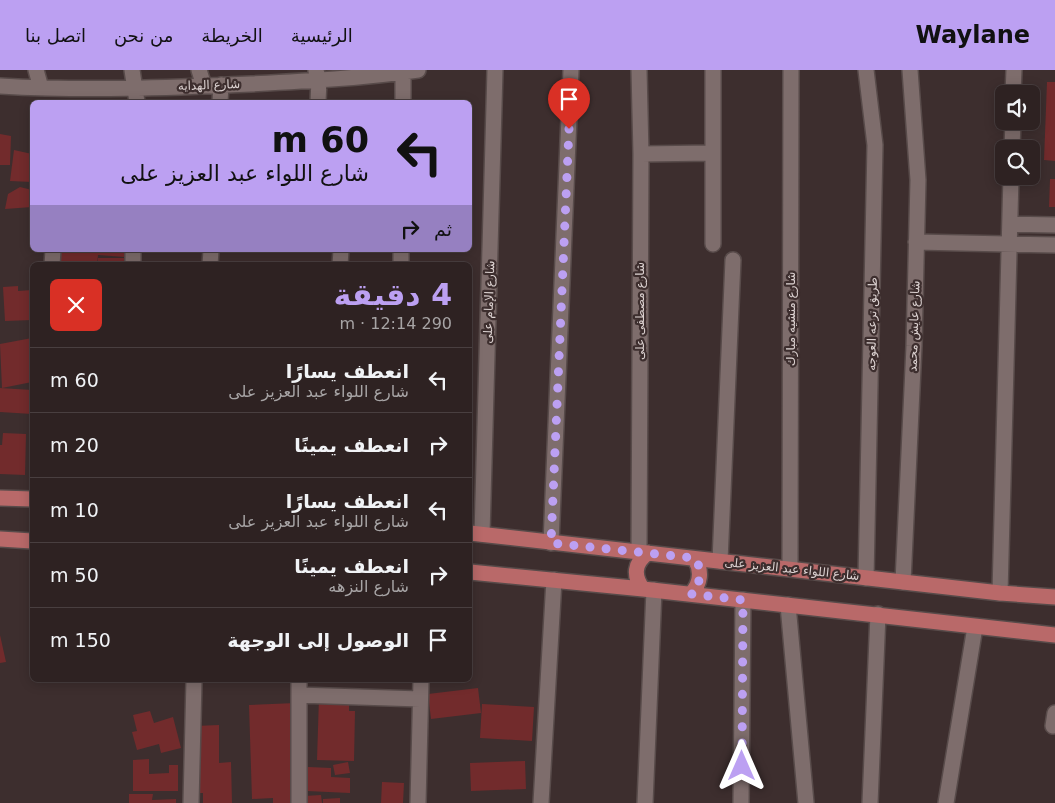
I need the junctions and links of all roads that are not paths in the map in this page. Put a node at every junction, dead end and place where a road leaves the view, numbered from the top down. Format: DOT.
graph roads {
  1 [pos="36,70"];
  2 [pos="132,70"];
  3 [pos="199,70"];
  4 [pos="418,70"];
  5 [pos="496,70"];
  6 [pos="571,70"];
  7 [pos="639,70"];
  8 [pos="713,70"];
  9 [pos="791,70"];
  10 [pos="866,70"];
  11 [pos="910,70"];
  12 [pos="1014,70"];
  13 [pos="371,72"];
  14 [pos="403,72"];
  15 [pos="317,75"];
  16 [pos="249,77"];
  17 [pos="221,85"];
  18 [pos="1014,85"];
  19 [pos="0,86"];
  20 [pos="204,86"];
  21 [pos="41,88"];
  22 [pos="136,95"];
  23 [pos="60,96"];
  24 [pos="220,100"];
  25 [pos="318,100"];
  26 [pos="403,100"];
  27 [pos="712,153"];
  28 [pos="641,154"];
  29 [pos="1011,185"];
  30 [pos="1010,224"];
  31 [pos="1055,225"];
  32 [pos="916,242"];
  33 [pos="713,244"];
  34 [pos="1010,245"];
  35 [pos="1055,245"];
  36 [pos="732,260"];
  37 [pos="0,498"];
  38 [pos="30,499"];
  39 [pos="476,534"];
  40 [pos="0,539"];
  41 [pos="30,541"];
  42 [pos="551,543"];
  43 [pos="643,552"];
  44 [pos="695,558"];
  45 [pos="720,561"];
  46 [pos="790,569"];
  47 [pos="472,572"];
  48 [pos="866,578"];
  49 [pos="554,580"];
  50 [pos="903,582"];
  51 [pos="648,589"];
  52 [pos="1000,593"];
  53 [pos="691,594"];
  54 [pos="1055,597"];
  55 [pos="743,600"];
  56 [pos="788,605"];
  57 [pos="878,614"];
  58 [pos="975,627"];
  59 [pos="1055,635"];
  60 [pos="194,682"];
  61 [pos="421,682"];
  62 [pos="299,687"];
  63 [pos="420,699"];
  64 [pos="190,803"];
  65 [pos="299,803"];
  66 [pos="418,803"];
  67 [pos="541,803"];
  68 [pos="645,803"];
  69 [pos="741,803"];
  70 [pos="806,803"];
  71 [pos="870,803"];
  72 [pos="946,803"];
  1 -- 21 [label="street"];
  2 -- 22 [label="street"];
  3 -- 20 [label="street"];
  4 -- 14 [label="street, شارع الهدايه"];
  5 -- 39 [label="street, شارع الإمام على"];
  6 -- 42 [label="street"];
  7 -- 28 [label="street, شارع مصطفى على"];
  8 -- 27 [label="street"];
  9 -- 46 [label="street, شارع منشيه مبارك"];
  10 -- 48 [label="street, طريق ترعه العوجه"];
  11 -- 32 [label="street, شارع عايش محمد"];
  12 -- 18 [label="street"];
  13 -- 14 [label="street, شارع الهدايه"];
  13 -- 15 [label="street, شارع الهدايه"];
  14 -- 26 [label="street"];
  15 -- 16 [label="street, شارع الهدايه"];
  15 -- 25 [label="street"];
  16 -- 17 [label="street, شارع الهدايه"];
  17 -- 20 [label="street, شارع الهدايه"];
  17 -- 24 [label="street"];
  19 -- 21 [label="street, شارع الهدايه"];
  20 -- 22 [label="street, شارع الهدايه"];
  21 -- 23 [label="street, شارع الهدايه"];
  22 -- 23 [label="street, شارع الهدايه"];
  27 -- 28 [label="street"];
  27 -- 33 [label="street"];
  28 -- 43 [label="street, شارع مصطفى على"];
  29 -- 30 [label="street"];
  30 -- 31 [label="street"];
  30 -- 34 [label="street"];
  32 -- 34 [label="street"];
  32 -- 50 [label="street, شارع عايش محمد"];
  34 -- 35 [label="street"];
  34 -- 52 [label="street"];
  36 -- 45 [label="street"];
  37 -- 38 [label="main road"];
  39 -- 42 [label="main road, شارع اللواء عبد العزيز على"];
  40 -- 41 [label="main road"];
  42 -- 43 [label="main road, شارع اللواء عبد العزيز على"];
  43 -- 44 [label="main road, شارع اللواء عبد العزيز على"];
  43 -- 51 [label="main road"];
  44 -- 45 [label="main road, شارع اللواء عبد العزيز على"];
  44 -- 53 [label="main road"];
  45 -- 46 [label="main road, شارع اللواء عبد العزيز على"];
  46 -- 48 [label="main road, شارع اللواء عبد العزيز على"];
  47 -- 49 [label="main road"];
  48 -- 50 [label="main road, شارع اللواء عبد العزيز على"];
  49 -- 51 [label="main road"];
  49 -- 67 [label="street"];
  50 -- 52 [label="main road, شارع اللواء عبد العزيز على"];
  51 -- 53 [label="main road"];
  51 -- 68 [label="street"];
  52 -- 54 [label="main road, شارع اللواء عبد العزيز على"];
  53 -- 55 [label="main road"];
  55 -- 56 [label="main road"];
  55 -- 69 [label="street"];
  56 -- 57 [label="main road"];
  56 -- 70 [label="street"];
  57 -- 58 [label="main road"];
  57 -- 71 [label="street"];
  58 -- 59 [label="main road"];
  58 -- 72 [label="street"];
  60 -- 64 [label="street"];
  61 -- 63 [label="street"];
  62 -- 63 [label="street"];
  62 -- 65 [label="street"];
  63 -- 66 [label="street"];
}
